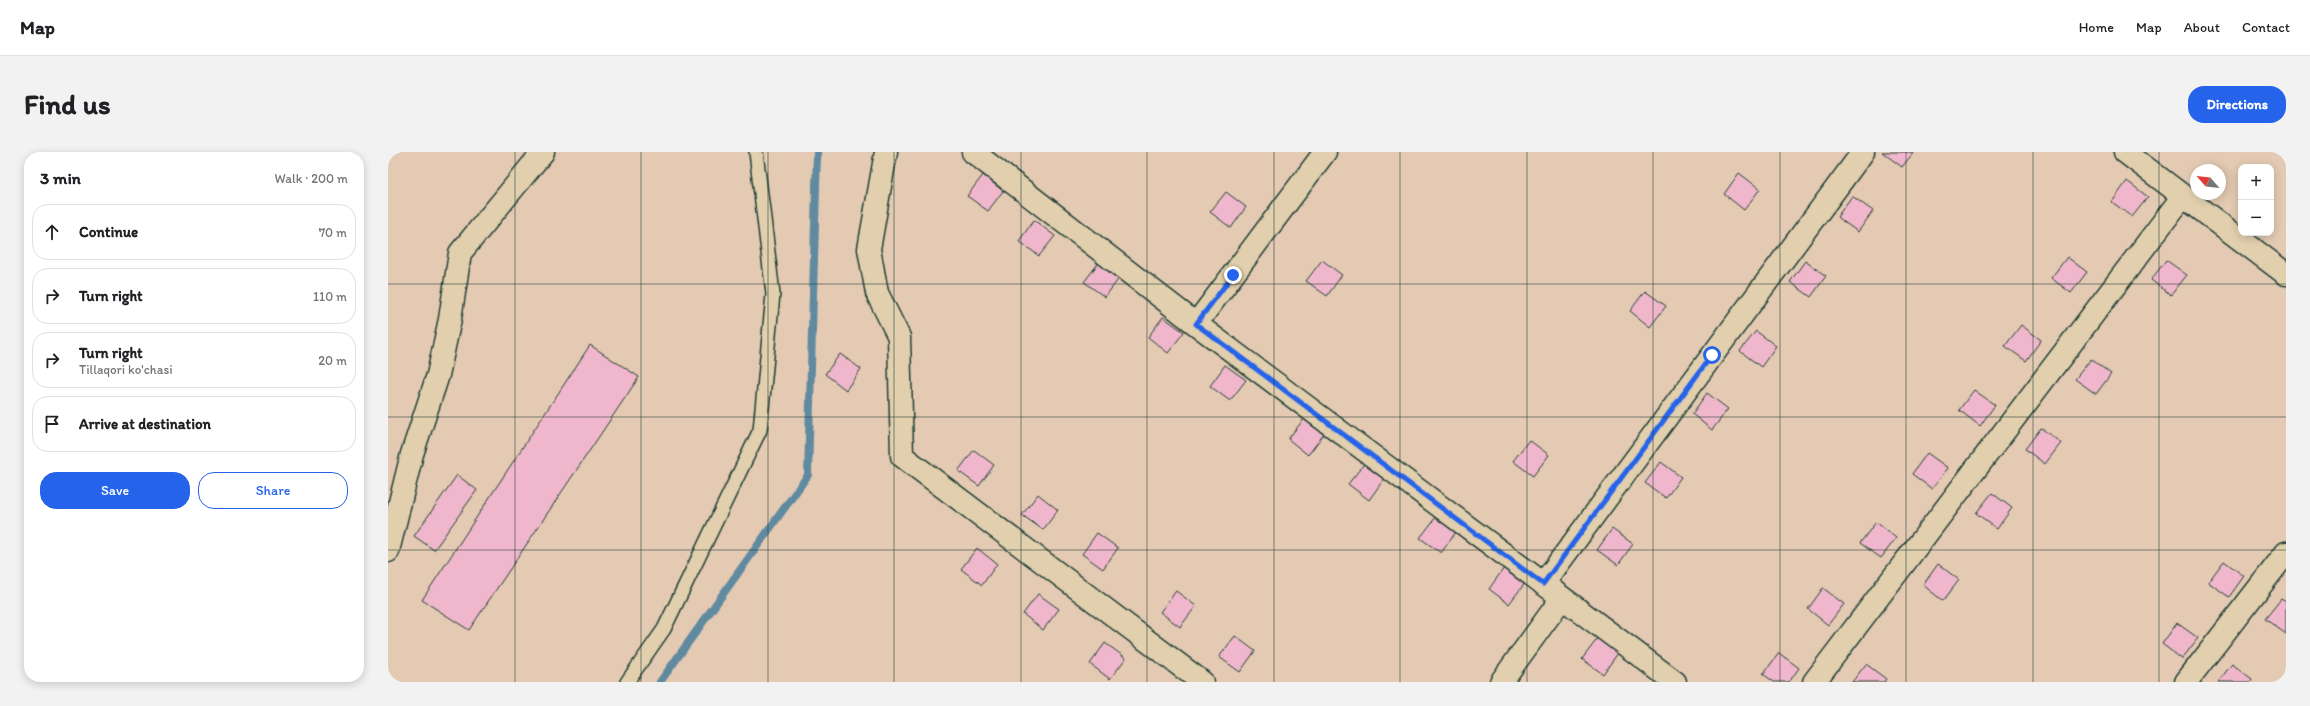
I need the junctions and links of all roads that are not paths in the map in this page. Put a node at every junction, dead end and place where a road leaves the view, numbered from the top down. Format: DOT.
graph roads {
  1 [pos="543,152"];
  2 [pos="756,152"];
  3 [pos="886,152"];
  4 [pos="973,152"];
  5 [pos="1325,152"];
  6 [pos="1863,152"];
  7 [pos="2125,152"];
  8 [pos="2182,196"];
  9 [pos="2286,274"];
  10 [pos="1196,324"];
  11 [pos="388,550"];
  12 [pos="2286,553"];
  13 [pos="1543,584"];
  14 [pos="1562,598"];
  15 [pos="627,682"];
  16 [pos="1202,682"];
  17 [pos="1501,682"];
  18 [pos="1674,682"];
  19 [pos="1814,682"];
  20 [pos="2186,682"];
  1 -- 11 [label="street"];
  2 -- 15 [label="lane"];
  3 -- 16 [label="street"];
  4 -- 10 [label="street"];
  5 -- 10 [label="street"];
  6 -- 13 [label="street"];
  7 -- 8 [label="street"];
  8 -- 9 [label="street"];
  8 -- 19 [label="street"];
  10 -- 13 [label="street"];
  12 -- 20 [label="street"];
  13 -- 14 [label="street"];
  14 -- 17 [label="street"];
  14 -- 18 [label="street"];
}
